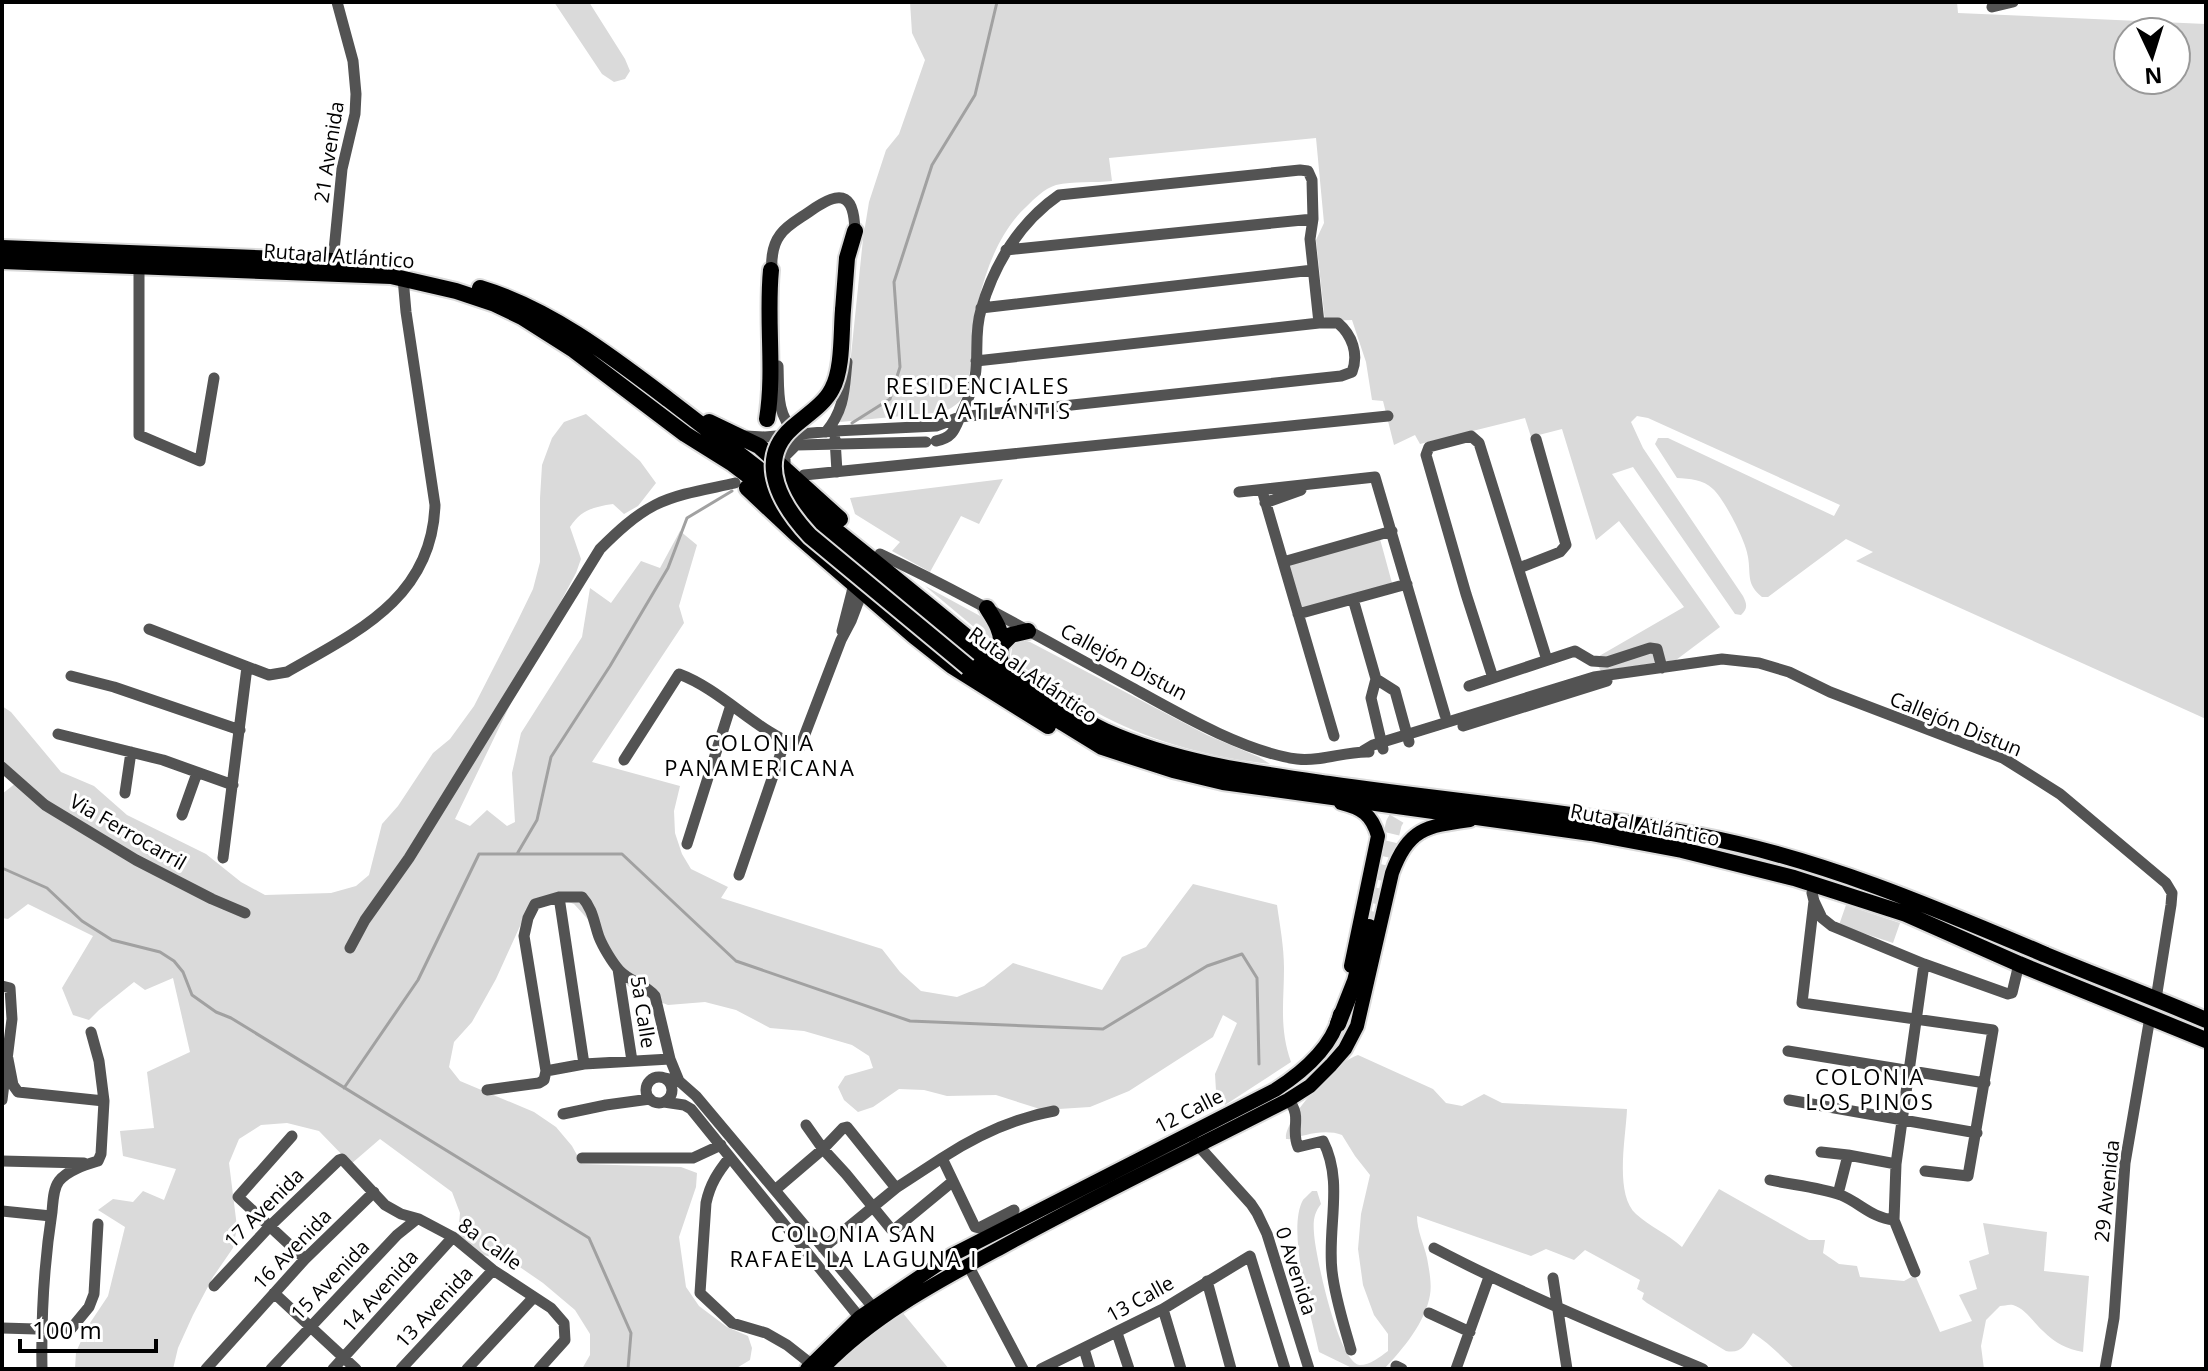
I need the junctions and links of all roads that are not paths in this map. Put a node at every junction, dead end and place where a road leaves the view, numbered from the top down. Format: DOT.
graph roads {
  1 [pos="337,2"];
  2 [pos="2013,2"];
  3 [pos="1992,7"];
  4 [pos="1313,219"];
  5 [pos="855,231"];
  6 [pos="2,248"];
  7 [pos="1006,250"];
  8 [pos="2,261"];
  9 [pos="333,261"];
  10 [pos="139,266"];
  11 [pos="771,270"];
  12 [pos="1313,270"];
  13 [pos="403,278"];
  14 [pos="981,308"];
  15 [pos="522,317"];
  16 [pos="1319,323"];
  17 [pos="976,361"];
  18 [pos="214,378"];
  19 [pos="780,404"];
  20 [pos="679,408"];
  21 [pos="1388,416"];
  22 [pos="960,417"];
  23 [pos="936,426"];
  24 [pos="766,428"];
  25 [pos="830,431"];
  26 [pos="685,434"];
  27 [pos="800,434"];
  28 [pos="739,435"];
  29 [pos="1536,439"];
  30 [pos="934,441"];
  31 [pos="718,443"];
  32 [pos="835,444"];
  33 [pos="786,471"];
  34 [pos="837,472"];
  35 [pos="804,475"];
  36 [pos="735,483"];
  37 [pos="1321,483"];
  38 [pos="1262,490"];
  39 [pos="1239,492"];
  40 [pos="1265,503"];
  41 [pos="1392,531"];
  42 [pos="880,554"];
  43 [pos="1283,562"];
  44 [pos="1519,568"];
  45 [pos="1407,584"];
  46 [pos="858,588"];
  47 [pos="1353,599"];
  48 [pos="987,608"];
  49 [pos="1298,614"];
  50 [pos="149,629"];
  51 [pos="1028,631"];
  52 [pos="1001,645"];
  53 [pos="977,647"];
  54 [pos="1547,660"];
  55 [pos="1002,666"];
  56 [pos="247,667"];
  57 [pos="1662,668"];
  58 [pos="71,676"];
  59 [pos="1493,678"];
  60 [pos="1376,679"];
  61 [pos="982,685"];
  62 [pos="1469,686"];
  63 [pos="731,705"];
  64 [pos="1445,715"];
  65 [pos="240,730"];
  66 [pos="58,734"];
  67 [pos="1334,736"];
  68 [pos="1408,740"];
  69 [pos="785,741"];
  70 [pos="1382,746"];
  71 [pos="1102,747"];
  72 [pos="131,752"];
  73 [pos="624,760"];
  74 [pos="2,767"];
  75 [pos="197,773"];
  76 [pos="233,785"];
  77 [pos="125,793"];
  78 [pos="1305,795"];
  79 [pos="1571,807"];
  80 [pos="182,815"];
  81 [pos="1477,819"];
  82 [pos="1684,833"];
  83 [pos="687,844"];
  84 [pos="223,858"];
  85 [pos="739,875"];
  86 [pos="559,897"];
  87 [pos="245,913"];
  88 [pos="1369,927"];
  89 [pos="350,948"];
  90 [pos="1924,964"];
  91 [pos="2019,964"];
  92 [pos="618,969"];
  93 [pos="3,986"];
  94 [pos="2156,999"];
  95 [pos="2150,1017"];
  96 [pos="1915,1020"];
  97 [pos="2206,1020"];
  98 [pos="1338,1024"];
  99 [pos="91,1032"];
  100 [pos="1352,1038"];
  101 [pos="6,1039"];
  102 [pos="2206,1040"];
  103 [pos="1788,1051"];
  104 [pos="7,1054"];
  105 [pos="670,1059"];
  106 [pos="632,1061"];
  107 [pos="584,1064"];
  108 [pos="1306,1068"];
  109 [pos="1910,1069"];
  110 [pos="546,1071"];
  111 [pos="664,1078"];
  112 [pos="679,1081"];
  113 [pos="1985,1083"];
  114 [pos="487,1090"];
  115 [pos="650,1099"];
  116 [pos="2,1100"];
  117 [pos="1288,1100"];
  118 [pos="1789,1100"];
  119 [pos="104,1101"];
  120 [pos="664,1102"];
  121 [pos="1054,1111"];
  122 [pos="563,1114"];
  123 [pos="1903,1119"];
  124 [pos="806,1125"];
  125 [pos="1190,1133"];
  126 [pos="1977,1133"];
  127 [pos="292,1136"];
  128 [pos="721,1145"];
  129 [pos="1198,1147"];
  130 [pos="823,1149"];
  131 [pos="1821,1152"];
  132 [pos="1848,1155"];
  133 [pos="730,1157"];
  134 [pos="582,1158"];
  135 [pos="942,1158"];
  136 [pos="342,1159"];
  137 [pos="2,1161"];
  138 [pos="89,1163"];
  139 [pos="1896,1164"];
  140 [pos="1925,1171"];
  141 [pos="1770,1180"];
  142 [pos="952,1182"];
  143 [pos="896,1188"];
  144 [pos="775,1190"];
  145 [pos="374,1192"];
  146 [pos="1838,1194"];
  147 [pos="872,1207"];
  148 [pos="1014,1210"];
  149 [pos="2,1211"];
  150 [pos="51,1216"];
  151 [pos="417,1219"];
  152 [pos="1894,1220"];
  153 [pos="98,1224"];
  154 [pos="270,1226"];
  155 [pos="453,1237"];
  156 [pos="823,1248"];
  157 [pos="1434,1248"];
  158 [pos="305,1259"];
  159 [pos="968,1265"];
  160 [pos="493,1270"];
  161 [pos="1915,1272"];
  162 [pos="1489,1277"];
  163 [pos="1553,1278"];
  164 [pos="1207,1281"];
  165 [pos="214,1286"];
  166 [pos="274,1293"];
  167 [pos="534,1297"];
  168 [pos="1163,1309"];
  169 [pos="1558,1309"];
  170 [pos="877,1313"];
  171 [pos="1429,1313"];
  172 [pos="864,1322"];
  173 [pos="311,1326"];
  174 [pos="2,1328"];
  175 [pos="41,1330"];
  176 [pos="1470,1332"];
  177 [pos="1117,1333"];
  178 [pos="1084,1349"];
  179 [pos="1351,1350"];
  180 [pos="344,1358"];
  181 [pos="814,1368"];
  182 [pos="42,1369"];
  183 [pos="206,1369"];
  184 [pos="271,1369"];
  185 [pos="333,1369"];
  186 [pos="356,1369"];
  187 [pos="401,1369"];
  188 [pos="467,1369"];
  189 [pos="539,1369"];
  190 [pos="1023,1369"];
  191 [pos="1041,1369"];
  192 [pos="1090,1369"];
  193 [pos="1129,1369"];
  194 [pos="1181,1369"];
  195 [pos="1231,1369"];
  196 [pos="1285,1369"];
  197 [pos="1306,1369"];
  198 [pos="1456,1369"];
  199 [pos="1567,1369"];
  200 [pos="1703,1369"];
  201 [pos="2105,1369"];
  1 -- 9 [label="street, 21 Avenida"];
  2 -- 3 [label="street"];
  4 -- 7 [label="street"];
  4 -- 7 [label="street"];
  4 -- 12 [label="street"];
  5 -- 11 [label="street"];
  5 -- 25 [label="street"];
  5 -- 61 [label="highway, bridge"];
  6 -- 9 [label="highway, Ruta al Atlántico"];
  7 -- 14 [label="street"];
  8 -- 10 [label="highway, Ruta al Atlántico"];
  9 -- 20 [label="highway, Ruta al Atlántico"];
  10 -- 13 [label="highway, Ruta al Atlántico"];
  10 -- 18 [label="street"];
  11 -- 19 [label="street"];
  11 -- 24 [label="highway"];
  12 -- 14 [label="street"];
  12 -- 16 [label="street"];
  13 -- 15 [label="highway, Ruta al Atlántico"];
  13 -- 56 [label="street"];
  14 -- 17 [label="street"];
  15 -- 26 [label="highway, Ruta al Atlántico"];
  15 -- 31 [label="highway"];
  16 -- 17 [label="street"];
  16 -- 22 [label="street"];
  17 -- 22 [label="street"];
  19 -- 24 [label="street"];
  19 -- 27 [label="street"];
  20 -- 28 [label="highway"];
  20 -- 53 [label="highway, Ruta al Atlántico"];
  21 -- 34 [label="street"];
  22 -- 23 [label="street"];
  22 -- 30 [label="street"];
  23 -- 25 [label="street"];
  23 -- 30 [label="street"];
  24 -- 27 [label="street"];
  24 -- 28 [label="street"];
  25 -- 27 [label="street"];
  25 -- 32 [label="street"];
  26 -- 46 [label="highway"];
  26 -- 71 [label="highway, Ruta al Atlántico"];
  28 -- 33 [label="highway"];
  29 -- 44 [label="street"];
  30 -- 32 [label="street"];
  32 -- 33 [label="street"];
  32 -- 34 [label="street"];
  33 -- 42 [label="highway"];
  34 -- 35 [label="street"];
  36 -- 89 [label="street"];
  37 -- 38 [label="street"];
  37 -- 40 [label="street"];
  37 -- 41 [label="street"];
  38 -- 39 [label="street"];
  38 -- 40 [label="street"];
  40 -- 43 [label="street"];
  41 -- 43 [label="street"];
  41 -- 45 [label="street"];
  42 -- 48 [label="street, Callejón Distun"];
  42 -- 53 [label="highway"];
  43 -- 49 [label="street"];
  44 -- 54 [label="street"];
  44 -- 59 [label="street"];
  45 -- 47 [label="street"];
  45 -- 64 [label="street"];
  46 -- 61 [label="highway"];
  46 -- 69 [label="street"];
  47 -- 49 [label="street"];
  47 -- 60 [label="street"];
  48 -- 51 [label="street, Callejón Distun"];
  48 -- 52 [label="highway"];
  49 -- 67 [label="street"];
  50 -- 56 [label="street"];
  51 -- 52 [label="highway"];
  51 -- 70 [label="street, Callejón Distun"];
  52 -- 55 [label="highway"];
  53 -- 55 [label="highway, Ruta al Atlántico"];
  54 -- 57 [label="street"];
  54 -- 59 [label="street"];
  55 -- 82 [label="highway, Ruta al Atlántico"];
  56 -- 65 [label="street"];
  57 -- 68 [label="street, Callejón Distun"];
  57 -- 94 [label="street, Callejón Distun"];
  58 -- 65 [label="street"];
  59 -- 62 [label="street"];
  60 -- 68 [label="street"];
  60 -- 70 [label="street"];
  61 -- 71 [label="highway"];
  63 -- 69 [label="street"];
  63 -- 73 [label="street"];
  63 -- 83 [label="street"];
  65 -- 76 [label="street"];
  66 -- 72 [label="street"];
  68 -- 70 [label="street, Callejón Distun"];
  69 -- 85 [label="street"];
  71 -- 78 [label="highway, Ruta al Atlántico"];
  72 -- 75 [label="street"];
  72 -- 77 [label="street"];
  74 -- 87 [label="street, Via Ferrocarril"];
  75 -- 76 [label="street"];
  75 -- 80 [label="street"];
  76 -- 84 [label="street"];
  78 -- 81 [label="highway, Ruta al Atlántico"];
  78 -- 98 [label="main road, 12 Calle"];
  79 -- 82 [label="highway"];
  81 -- 91 [label="highway, Ruta al Atlántico"];
  81 -- 100 [label="main road, 12 Calle"];
  82 -- 94 [label="highway, Ruta al Atlántico"];
  86 -- 92 [label="street, 5a Calle"];
  86 -- 107 [label="street"];
  86 -- 110 [label="street"];
  88 -- 98 [label="highway"];
  90 -- 91 [label="street"];
  90 -- 96 [label="street"];
  90 -- 96 [label="street"];
  91 -- 95 [label="highway, Ruta al Atlántico"];
  92 -- 105 [label="street, 5a Calle"];
  92 -- 106 [label="street, 5a Calle"];
  93 -- 101 [label="street"];
  94 -- 97 [label="highway, Ruta al Atlántico"];
  95 -- 102 [label="highway, Ruta al Atlántico"];
  95 -- 201 [label="street, 29 Avenida"];
  96 -- 109 [label="street"];
  96 -- 113 [label="street"];
  98 -- 108 [label="main road, 12 Calle"];
  99 -- 119 [label="street"];
  100 -- 108 [label="main road"];
  100 -- 117 [label="main road, 12 Calle"];
  101 -- 104 [label="street"];
  103 -- 109 [label="street"];
  104 -- 116 [label="street"];
  104 -- 119 [label="street"];
  105 -- 106 [label="street"];
  105 -- 112 [label="street, 5a Calle"];
  106 -- 107 [label="street"];
  107 -- 110 [label="street"];
  108 -- 125 [label="main road, 12 Calle"];
  109 -- 113 [label="street"];
  109 -- 123 [label="street"];
  110 -- 114 [label="street"];
  111 -- 112 [label="street"];
  111 -- 115 [label="street"];
  111 -- 120 [label="street"];
  112 -- 144 [label="street"];
  113 -- 126 [label="street"];
  115 -- 120 [label="street"];
  115 -- 122 [label="street"];
  117 -- 129 [label="main road, 12 Calle"];
  117 -- 179 [label="street"];
  118 -- 123 [label="street"];
  119 -- 138 [label="street"];
  120 -- 128 [label="street"];
  121 -- 135 [label="street"];
  123 -- 126 [label="street"];
  123 -- 139 [label="street"];
  124 -- 130 [label="street"];
  125 -- 129 [label="street, 0 Avenida"];
  125 -- 170 [label="main road, 12 Calle"];
  126 -- 140 [label="street"];
  127 -- 154 [label="street"];
  128 -- 133 [label="street"];
  128 -- 134 [label="street"];
  129 -- 159 [label="main road, 12 Calle"];
  129 -- 197 [label="street, 0 Avenida"];
  130 -- 143 [label="street"];
  130 -- 144 [label="street"];
  130 -- 147 [label="street"];
  131 -- 132 [label="street"];
  132 -- 139 [label="street"];
  132 -- 146 [label="street"];
  133 -- 172 [label="street"];
  133 -- 181 [label="street"];
  135 -- 142 [label="street"];
  135 -- 143 [label="street"];
  136 -- 145 [label="street, 8a Calle"];
  136 -- 154 [label="street, 17 Avenida"];
  137 -- 138 [label="street"];
  138 -- 150 [label="street"];
  139 -- 152 [label="street"];
  141 -- 146 [label="street"];
  142 -- 147 [label="street"];
  142 -- 148 [label="street"];
  143 -- 147 [label="street"];
  144 -- 156 [label="street"];
  145 -- 151 [label="street, 8a Calle"];
  145 -- 158 [label="street, 16 Avenida"];
  146 -- 152 [label="street"];
  147 -- 156 [label="street"];
  149 -- 150 [label="street"];
  150 -- 175 [label="street"];
  151 -- 155 [label="street, 8a Calle"];
  151 -- 173 [label="street, 15 Avenida"];
  152 -- 161 [label="street"];
  153 -- 175 [label="street"];
  154 -- 158 [label="street"];
  154 -- 165 [label="street, 17 Avenida"];
  155 -- 160 [label="street, 8a Calle"];
  155 -- 180 [label="street, 14 Avenida"];
  156 -- 170 [label="street"];
  157 -- 162 [label="street"];
  158 -- 166 [label="street, 16 Avenida"];
  159 -- 170 [label="main road, 12 Calle"];
  159 -- 190 [label="street"];
  160 -- 167 [label="street, 8a Calle"];
  160 -- 187 [label="street, 13 Avenida"];
  162 -- 169 [label="street"];
  162 -- 176 [label="street"];
  163 -- 169 [label="street"];
  164 -- 168 [label="street, 13 Calle"];
  164 -- 195 [label="street"];
  164 -- 196 [label="street, 13 Calle"];
  166 -- 173 [label="street"];
  166 -- 183 [label="street, 16 Avenida"];
  167 -- 188 [label="street"];
  167 -- 189 [label="street, 8a Calle"];
  168 -- 177 [label="street, 13 Calle"];
  168 -- 194 [label="street"];
  169 -- 199 [label="street"];
  169 -- 200 [label="street"];
  170 -- 172 [label="main road, 12 Calle"];
  171 -- 176 [label="street"];
  172 -- 181 [label="main road, 12 Calle"];
  173 -- 180 [label="street"];
  173 -- 184 [label="street, 15 Avenida"];
  174 -- 175 [label="street"];
  175 -- 182 [label="street"];
  176 -- 198 [label="street"];
  177 -- 178 [label="street, 13 Calle"];
  177 -- 193 [label="street"];
  178 -- 191 [label="street, 13 Calle"];
  178 -- 192 [label="street"];
  180 -- 185 [label="street, 14 Avenida"];
  180 -- 186 [label="street"];
}
